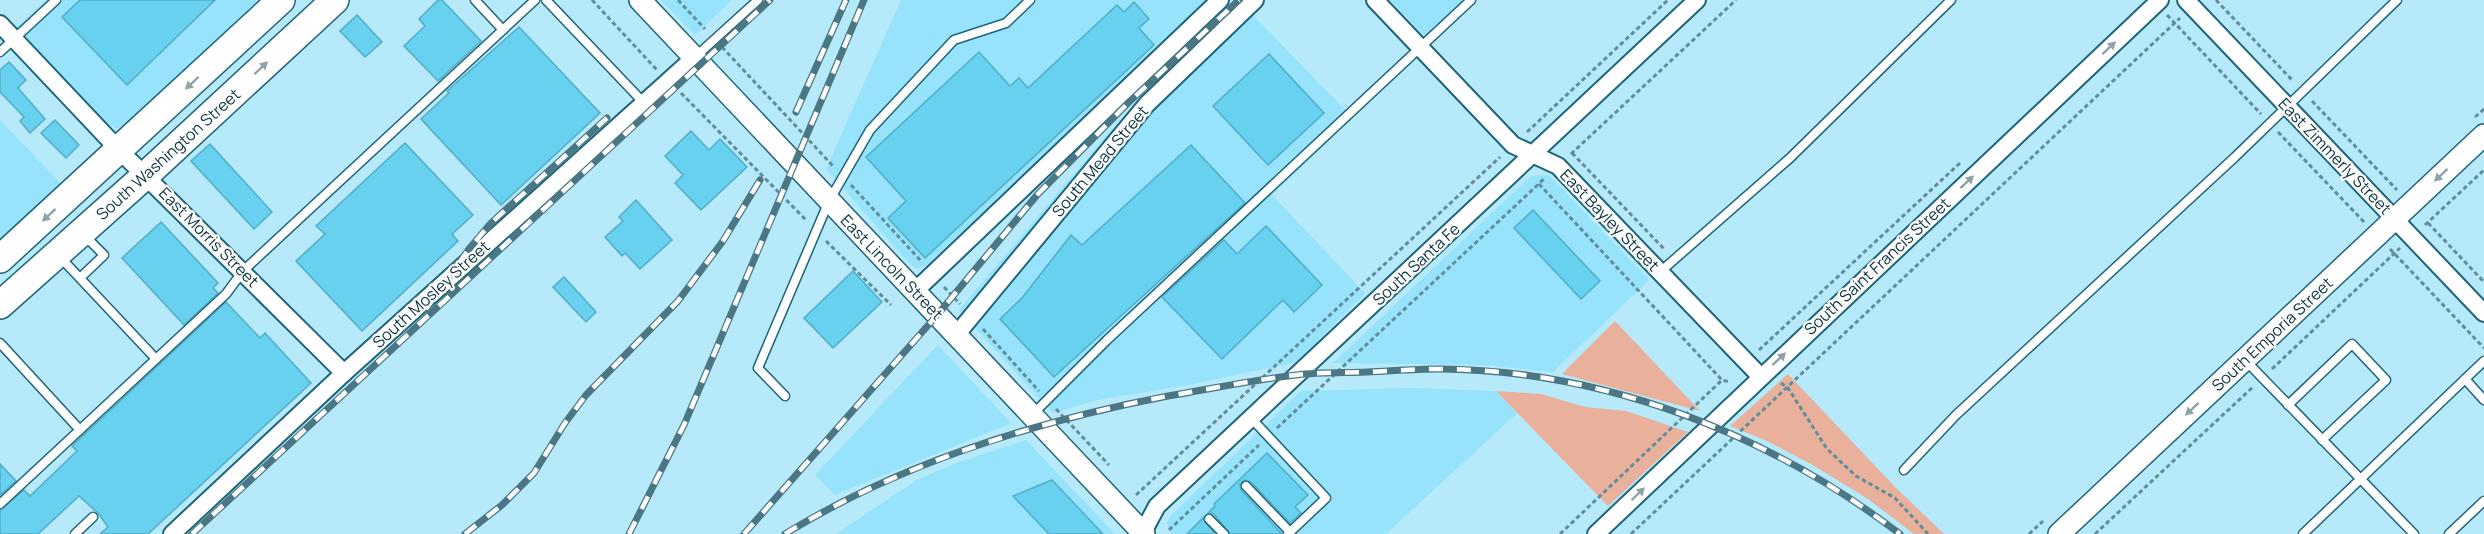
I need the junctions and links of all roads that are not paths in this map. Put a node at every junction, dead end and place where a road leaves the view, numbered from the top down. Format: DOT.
graph roads {
  1 [pos="56,0"];
  2 [pos="281,0"];
  3 [pos="335,0"];
  4 [pos="475,0"];
  5 [pos="535,0"];
  6 [pos="546,0"];
  7 [pos="640,0"];
  8 [pos="758,0"];
  9 [pos="1030,0"];
  10 [pos="1220,0"];
  11 [pos="1256,0"];
  12 [pos="1375,0"];
  13 [pos="1471,0"];
  14 [pos="1697,0"];
  15 [pos="1951,0"];
  16 [pos="2397,0"];
  17 [pos="2158,2"];
  18 [pos="2189,3"];
  19 [pos="0,24"];
  20 [pos="503,30"];
  21 [pos="14,39"];
  22 [pos="1419,46"];
  23 [pos="0,52"];
  24 [pos="694,58"];
  25 [pos="644,103"];
  26 [pos="2288,106"];
  27 [pos="2484,135"];
  28 [pos="119,150"];
  29 [pos="1533,154"];
  30 [pos="147,174"];
  31 [pos="829,201"];
  32 [pos="2395,219"];
  33 [pos="82,232"];
  34 [pos="57,254"];
  35 [pos="0,259"];
  36 [pos="243,271"];
  37 [pos="1660,272"];
  38 [pos="80,278"];
  39 [pos="914,292"];
  40 [pos="0,305"];
  41 [pos="2484,313"];
  42 [pos="957,334"];
  43 [pos="0,343"];
  44 [pos="156,359"];
  45 [pos="2244,360"];
  46 [pos="2484,361"];
  47 [pos="1754,370"];
  48 [pos="344,373"];
  49 [pos="2465,379"];
  50 [pos="784,396"];
  51 [pos="2484,400"];
  52 [pos="2288,405"];
  53 [pos="1034,414"];
  54 [pos="1251,418"];
  55 [pos="80,430"];
  56 [pos="2322,440"];
  57 [pos="1904,470"];
  58 [pos="2361,480"];
  59 [pos="1246,486"];
  60 [pos="2484,501"];
  61 [pos="0,504"];
  62 [pos="93,517"];
  63 [pos="1209,519"];
  64 [pos="1143,533"];
  65 [pos="1289,533"];
  66 [pos="75,534"];
  67 [pos="172,534"];
  68 [pos="1224,534"];
  69 [pos="1596,534"];
  70 [pos="2060,534"];
  71 [pos="2303,534"];
  72 [pos="2414,534"];
  73 [pos="2449,534"];
  1 -- 21 [label="lane"];
  2 -- 28 [label="main road, one-way"];
  30 -- 3 [label="main road, South Washington Street, one-way"];
  4 -- 20 [label="lane"];
  5 -- 20 [label="lane"];
  6 -- 25 [label="lane"];
  7 -- 24 [label="street, East Lincoln Street"];
  8 -- 24 [label="lane"];
  9 -- 31 [label="lane"];
  10 -- 39 [label="street, South Mead Street"];
  11 -- 42 [label="street, South Mead Street"];
  12 -- 22 [label="street, East Bayley Street"];
  13 -- 22 [label="lane"];
  14 -- 29 [label="street, South Santa Fe"];
  15 -- 37 [label="lane"];
  16 -- 26 [label="lane"];
  47 -- 17 [label="street, South Saint Francis Street, one-way"];
  18 -- 26 [label="street, East Zimmerly Street"];
  19 -- 21 [label="street, East Morris Street"];
  20 -- 36 [label="lane"];
  21 -- 23 [label="lane"];
  21 -- 28 [label="street, East Morris Street"];
  22 -- 29 [label="street, East Bayley Street"];
  22 -- 53 [label="lane"];
  24 -- 25 [label="street, South Mosley Street"];
  24 -- 31 [label="street, East Lincoln Street"];
  25 -- 48 [label="street, South Mosley Street"];
  26 -- 32 [label="street, East Zimmerly Street"];
  26 -- 57 [label="lane"];
  27 -- 32 [label="street, South Emporia Street, one-way"];
  28 -- 30 [label="street, East Morris Street"];
  28 -- 35 [label="main road, one-way"];
  29 -- 37 [label="street, East Bayley Street"];
  29 -- 54 [label="street, South Santa Fe"];
  30 -- 33 [label="main road, South Washington Street"];
  30 -- 36 [label="street, East Morris Street"];
  31 -- 39 [label="street, East Lincoln Street"];
  31 -- 50 [label="lane"];
  32 -- 41 [label="street, East Zimmerly Street"];
  32 -- 45 [label="street, South Emporia Street"];
  33 -- 34 [label="main road, South Washington Street"];
  33 -- 38 [label="lane"];
  34 -- 38 [label="lane"];
  34 -- 40 [label="main road, South Washington Street"];
  36 -- 44 [label="lane"];
  36 -- 48 [label="street, East Morris Street"];
  37 -- 47 [label="street, East Bayley Street"];
  38 -- 44 [label="lane"];
  39 -- 42 [label="street, East Lincoln Street"];
  42 -- 53 [label="street, East Lincoln Street"];
  43 -- 55 [label="lane"];
  44 -- 55 [label="lane"];
  45 -- 52 [label="lane"];
  45 -- 70 [label="street, South Emporia Street, one-way"];
  46 -- 49 [label="lane"];
  69 -- 47 [label="street, South Saint Francis Street, one-way"];
  48 -- 67 [label="street, South Mosley Street"];
  49 -- 51 [label="lane"];
  49 -- 58 [label="lane"];
  52 -- 56 [label="lane"];
  52 -- 56 [label="lane"];
  53 -- 64 [label="street, East Lincoln Street"];
  54 -- 64 [label="street, South Santa Fe"];
  54 -- 65 [label="lane"];
  55 -- 61 [label="lane"];
  56 -- 58 [label="lane"];
  58 -- 71 [label="lane"];
  58 -- 72 [label="lane"];
  59 -- 65 [label="lane"];
  60 -- 73 [label="lane"];
  62 -- 66 [label="lane"];
  63 -- 68 [label="lane"];
}
